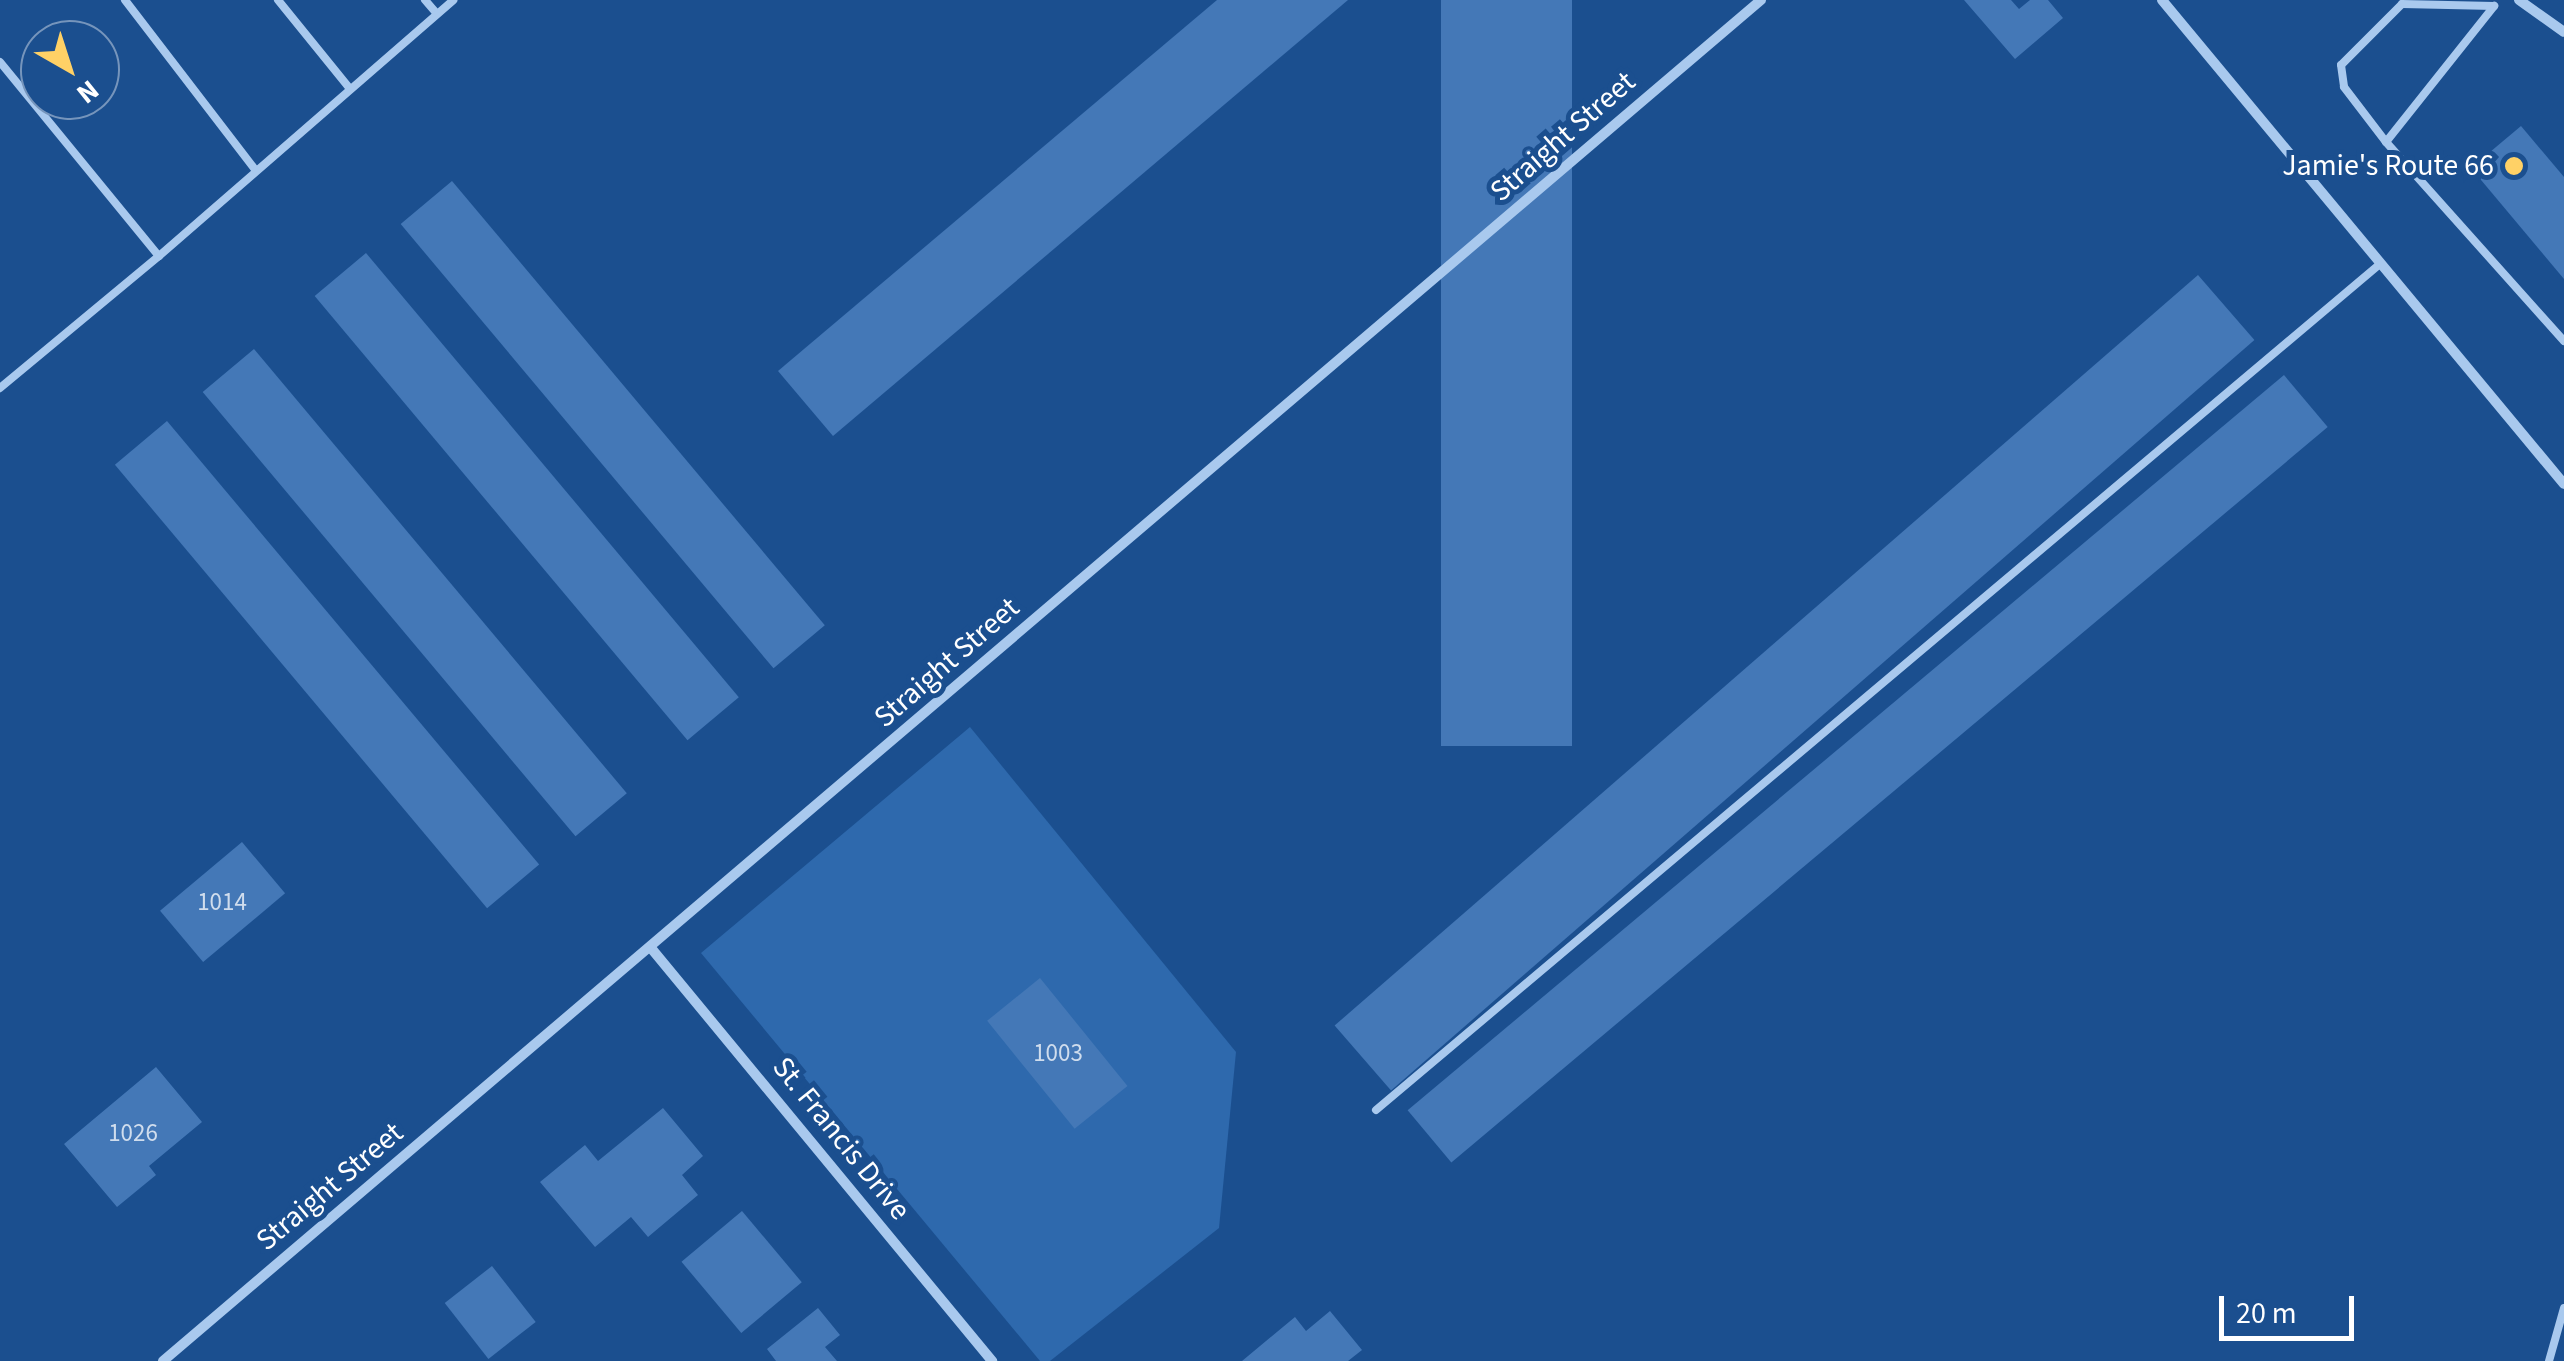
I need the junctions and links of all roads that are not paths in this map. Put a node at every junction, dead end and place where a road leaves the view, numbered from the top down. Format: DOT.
graph roads {
  1 [pos="125,0"];
  2 [pos="278,0"];
  3 [pos="425,0"];
  4 [pos="453,0"];
  5 [pos="1761,0"];
  6 [pos="2162,0"];
  7 [pos="2519,0"];
  8 [pos="2497,3"];
  9 [pos="436,14"];
  10 [pos="2564,32"];
  11 [pos="0,62"];
  12 [pos="350,89"];
  13 [pos="2386,142"];
  14 [pos="256,171"];
  15 [pos="159,256"];
  16 [pos="2381,263"];
  17 [pos="2564,341"];
  18 [pos="0,388"];
  19 [pos="2564,484"];
  20 [pos="652,948"];
  21 [pos="1376,1110"];
  22 [pos="2564,1308"];
  23 [pos="164,1361"];
  24 [pos="992,1361"];
  25 [pos="2550,1361"];
  1 -- 14 [label="lane"];
  2 -- 12 [label="lane"];
  3 -- 9 [label="lane"];
  4 -- 9 [label="lane"];
  5 -- 20 [label="street, Straight Street"];
  6 -- 16 [label="street"];
  7 -- 10 [label="street"];
  8 -- 13 [label="lane"];
  8 -- 13 [label="lane"];
  9 -- 12 [label="lane"];
  11 -- 15 [label="lane"];
  12 -- 14 [label="lane"];
  13 -- 17 [label="lane"];
  14 -- 15 [label="lane"];
  15 -- 18 [label="lane"];
  16 -- 19 [label="street"];
  16 -- 21 [label="lane"];
  20 -- 23 [label="street, Straight Street"];
  20 -- 24 [label="street, St. Francis Drive"];
  22 -- 25 [label="lane"];
}
